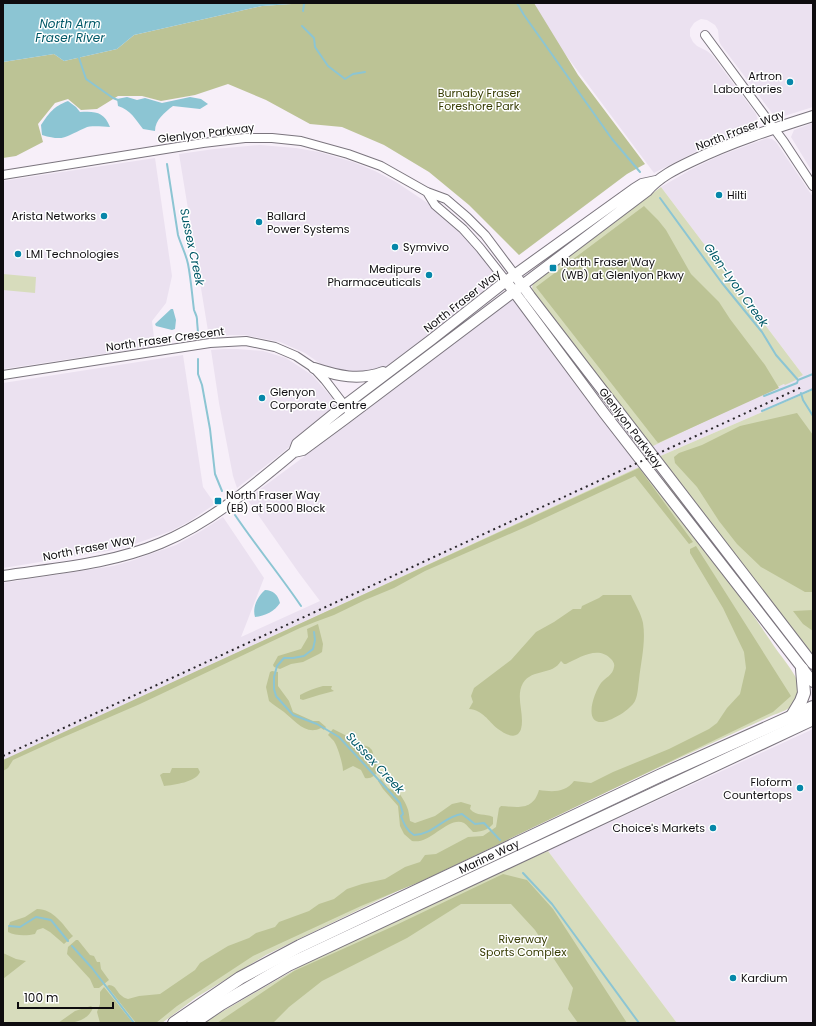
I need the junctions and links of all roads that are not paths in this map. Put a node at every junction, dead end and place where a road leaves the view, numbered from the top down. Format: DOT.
graph roads {
  1 [pos="705,35"];
  2 [pos="813,116"];
  3 [pos="774,129"];
  4 [pos="3,175"];
  5 [pos="656,180"];
  6 [pos="813,186"];
  7 [pos="427,192"];
  8 [pos="515,275"];
  9 [pos="506,281"];
  10 [pos="518,288"];
  11 [pos="394,367"];
  12 [pos="314,368"];
  13 [pos="3,375"];
  14 [pos="345,405"];
  15 [pos="351,414"];
  16 [pos="294,452"];
  17 [pos="3,576"];
  18 [pos="808,667"];
  19 [pos="813,682"];
  20 [pos="813,707"];
  21 [pos="792,716"];
  22 [pos="813,718"];
  23 [pos="174,1023"];
  24 [pos="193,1023"];
  1 -- 3 [label="street"];
  2 -- 3 [label="street, North Fraser Way"];
  3 -- 5 [label="street, North Fraser Way"];
  3 -- 6 [label="street"];
  4 -- 7 [label="street, Glenlyon Parkway"];
  5 -- 8 [label="street, North Fraser Way"];
  5 -- 10 [label="street, North Fraser Way"];
  7 -- 8 [label="street, Glenlyon Parkway"];
  7 -- 9 [label="street, Glenlyon Parkway"];
  8 -- 9 [label="street, North Fraser Way"];
  8 -- 10 [label="street, Glenlyon Parkway"];
  9 -- 10 [label="street, Glenlyon Parkway"];
  9 -- 11 [label="street, North Fraser Way"];
  10 -- 15 [label="street, North Fraser Way"];
  10 -- 18 [label="street, Glenlyon Parkway"];
  11 -- 12 [label="street"];
  11 -- 14 [label="street, North Fraser Way"];
  12 -- 13 [label="street, North Fraser Crescent"];
  12 -- 14 [label="street, North Fraser Crescent"];
  14 -- 15 [label="street, North Fraser Crescent"];
  14 -- 16 [label="street, North Fraser Way"];
  15 -- 16 [label="street, North Fraser Way"];
  16 -- 17 [label="street, North Fraser Way"];
  18 -- 19 [label="street, Glenlyon Parkway"];
  18 -- 21 [label="main road"];
  20 -- 21 [label="main road, Marine Way"];
  21 -- 23 [label="main road, Marine Way"];
  22 -- 24 [label="main road, Marine Way"];
}
